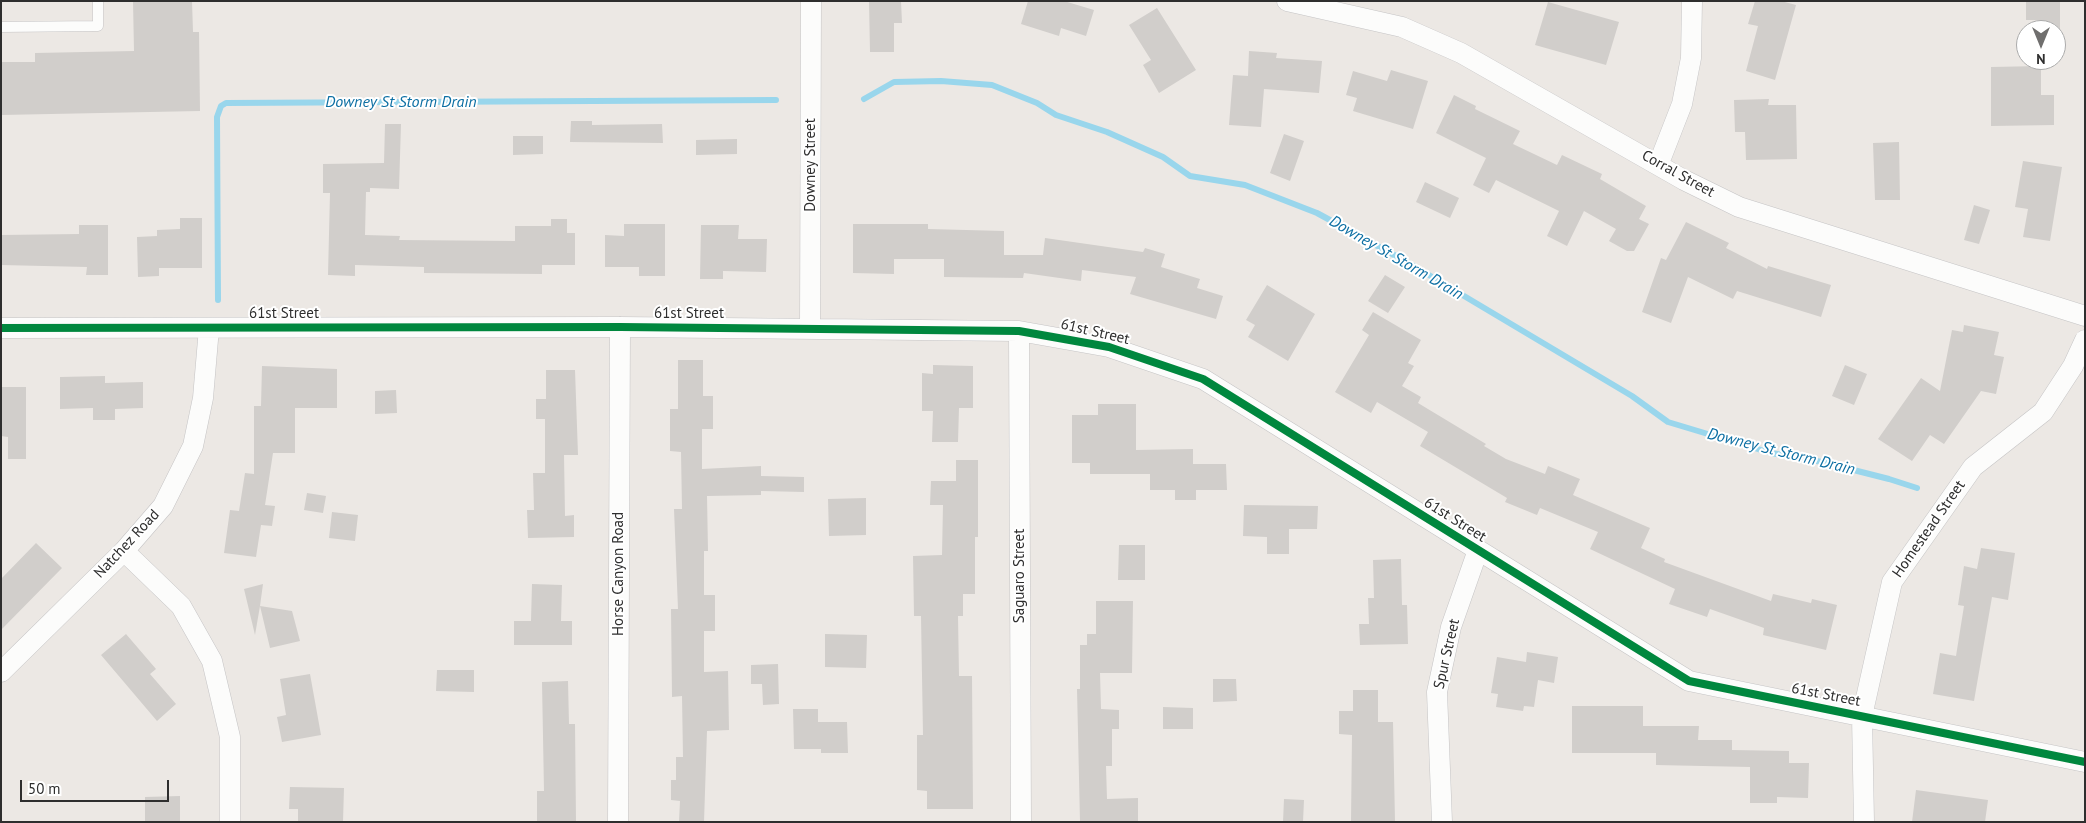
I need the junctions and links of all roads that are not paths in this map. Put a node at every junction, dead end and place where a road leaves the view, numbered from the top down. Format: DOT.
graph roads {
  1 [pos="98,1"];
  2 [pos="811,1"];
  3 [pos="1287,1"];
  4 [pos="1692,1"];
  5 [pos="1,27"];
  6 [pos="1659,163"];
  7 [pos="2085,316"];
  8 [pos="620,327"];
  9 [pos="1,328"];
  10 [pos="209,328"];
  11 [pos="810,328"];
  12 [pos="1019,330"];
  13 [pos="2085,340"];
  14 [pos="124,550"];
  15 [pos="1478,550"];
  16 [pos="1,672"];
  17 [pos="1862,716"];
  18 [pos="2085,762"];
  19 [pos="230,822"];
  20 [pos="618,822"];
  21 [pos="1021,822"];
  22 [pos="1442,822"];
  23 [pos="1864,822"];
  1 -- 5 [label="lane"];
  2 -- 11 [label="street, Downey Street"];
  3 -- 6 [label="street, Corral Street"];
  4 -- 6 [label="street"];
  6 -- 7 [label="street, Corral Street"];
  8 -- 10 [label="street, 61st Street"];
  8 -- 11 [label="street, 61st Street"];
  8 -- 20 [label="street, Horse Canyon Road"];
  9 -- 10 [label="street, 61st Street"];
  10 -- 14 [label="street, Natchez Road"];
  11 -- 12 [label="street, 61st Street"];
  12 -- 15 [label="street, 61st Street"];
  12 -- 21 [label="street, Saguaro Street"];
  13 -- 17 [label="street, Homestead Street"];
  14 -- 16 [label="street, Natchez Road"];
  14 -- 19 [label="street"];
  15 -- 17 [label="street, 61st Street"];
  15 -- 22 [label="street, Spur Street"];
  17 -- 18 [label="street, 61st Street"];
  17 -- 23 [label="street, Homestead Street"];
}
